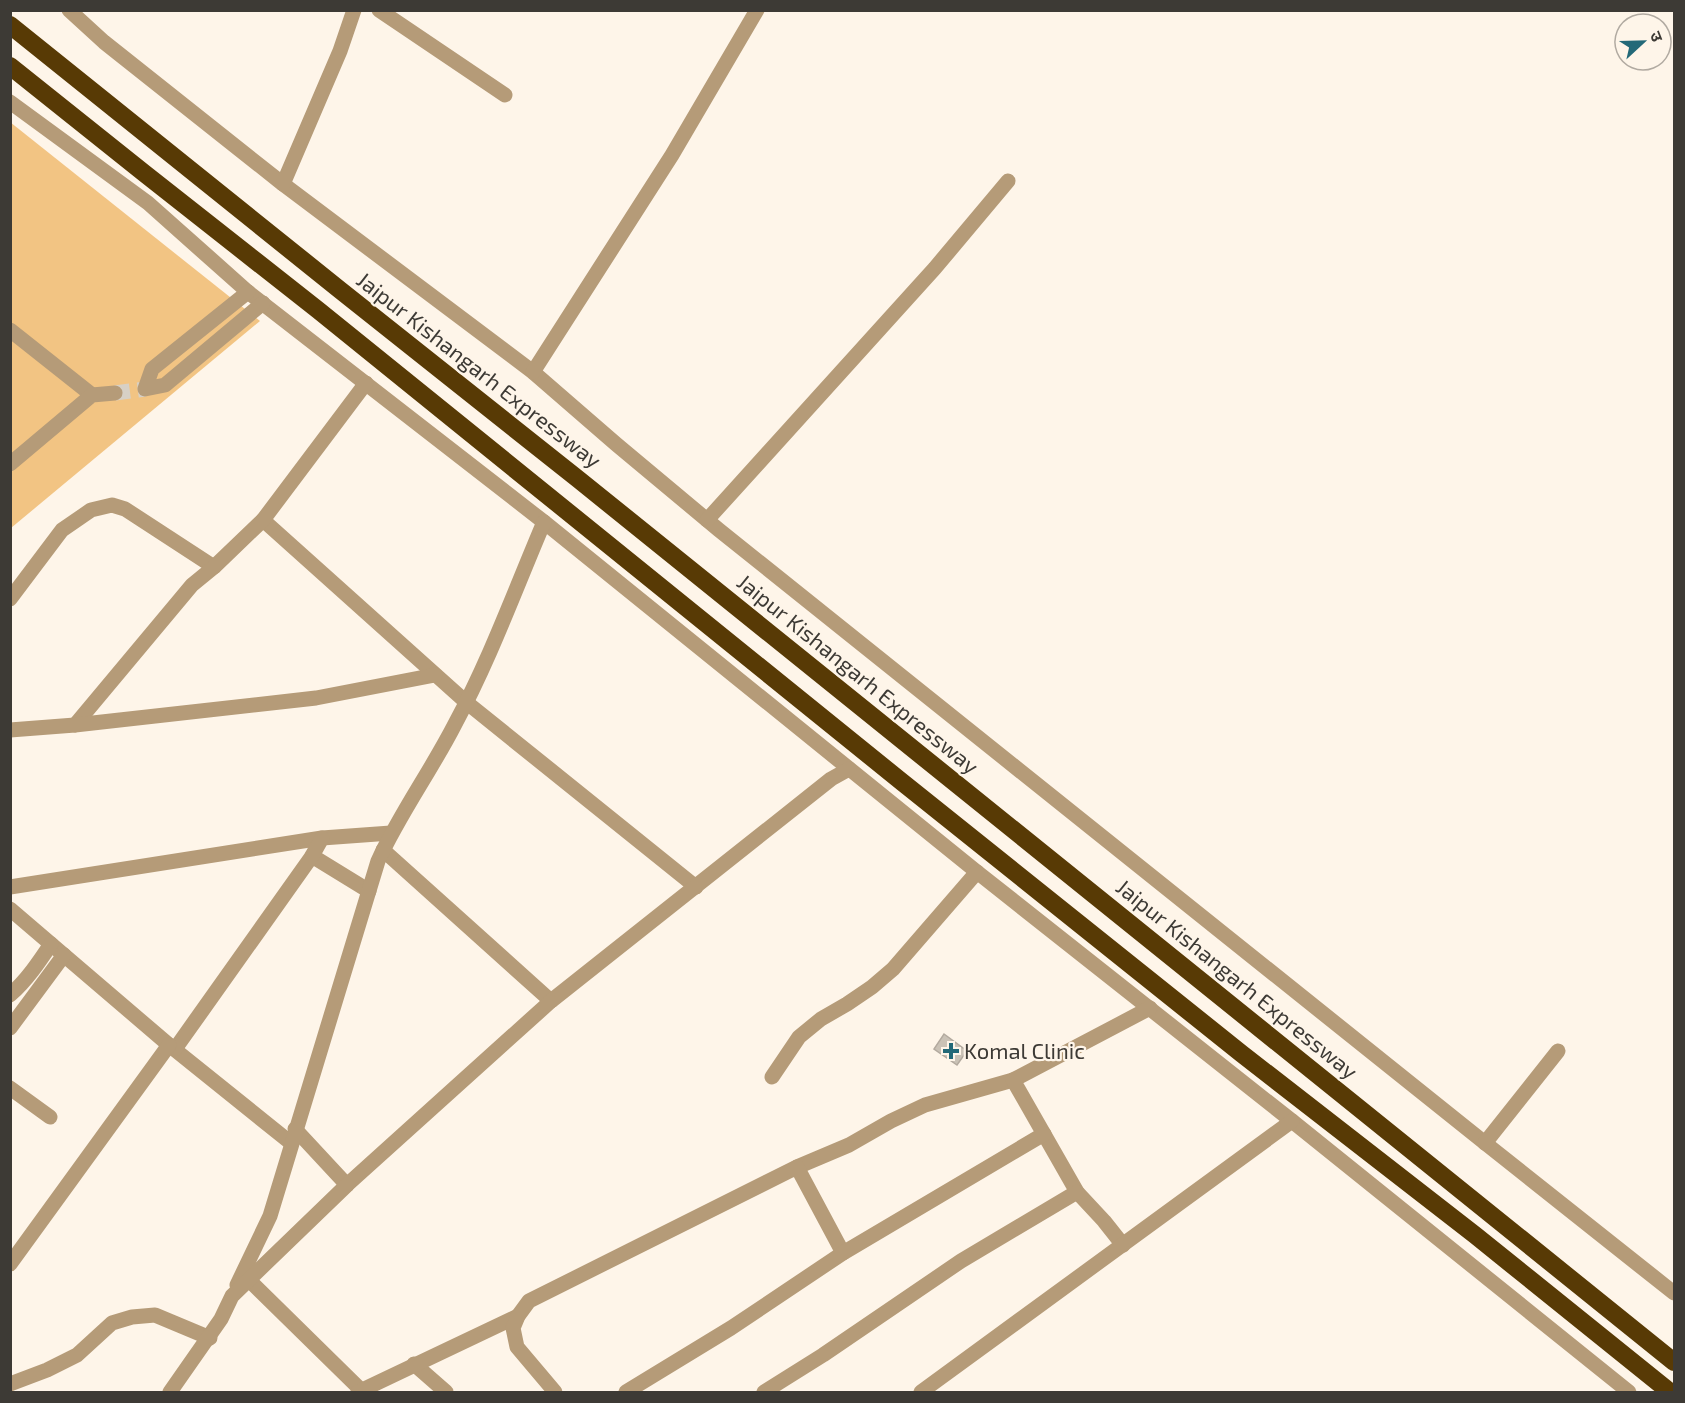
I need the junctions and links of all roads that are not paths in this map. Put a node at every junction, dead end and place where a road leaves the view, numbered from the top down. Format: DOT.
graph roads {
  1 [pos="69,10"];
  2 [pos="354,10"];
  3 [pos="379,10"];
  4 [pos="757,10"];
  5 [pos="10,25"];
  6 [pos="10,66"];
  7 [pos="505,94"];
  8 [pos="10,102"];
  9 [pos="1008,181"];
  10 [pos="284,184"];
  11 [pos="249,292"];
  12 [pos="263,303"];
  13 [pos="10,330"];
  14 [pos="533,372"];
  15 [pos="366,383"];
  16 [pos="115,393"];
  17 [pos="92,395"];
  18 [pos="10,464"];
  19 [pos="263,520"];
  20 [pos="707,520"];
  21 [pos="544,522"];
  22 [pos="214,567"];
  23 [pos="10,598"];
  24 [pos="435,675"];
  25 [pos="466,702"];
  26 [pos="75,725"];
  27 [pos="10,730"];
  28 [pos="849,769"];
  29 [pos="391,833"];
  30 [pos="322,838"];
  31 [pos="383,850"];
  32 [pos="312,856"];
  33 [pos="976,872"];
  34 [pos="10,887"];
  35 [pos="696,887"];
  36 [pos="369,891"];
  37 [pos="10,909"];
  38 [pos="51,944"];
  39 [pos="64,955"];
  40 [pos="10,994"];
  41 [pos="551,1000"];
  42 [pos="1150,1008"];
  43 [pos="10,1028"];
  44 [pos="172,1047"];
  45 [pos="1558,1051"];
  46 [pos="772,1077"];
  47 [pos="1013,1080"];
  48 [pos="10,1088"];
  49 [pos="50,1117"];
  50 [pos="1292,1121"];
  51 [pos="1044,1134"];
  52 [pos="293,1136"];
  53 [pos="1485,1143"];
  54 [pos="797,1167"];
  55 [pos="347,1185"];
  56 [pos="1077,1192"];
  57 [pos="1123,1245"];
  58 [pos="843,1253"];
  59 [pos="10,1264"];
  60 [pos="249,1280"];
  61 [pos="1674,1293"];
  62 [pos="232,1296"];
  63 [pos="518,1316"];
  64 [pos="210,1338"];
  65 [pos="1674,1362"];
  66 [pos="414,1364"];
  67 [pos="10,1384"];
  68 [pos="170,1392"];
  69 [pos="360,1392"];
  70 [pos="446,1392"];
  71 [pos="555,1392"];
  72 [pos="626,1392"];
  73 [pos="764,1392"];
  74 [pos="921,1392"];
  75 [pos="1629,1392"];
  76 [pos="1670,1392"];
  1 -- 10 [label="street"];
  2 -- 10 [label="street"];
  3 -- 7 [label="street"];
  4 -- 14 [label="street"];
  5 -- 65 [label="highway, Jaipur Kishangarh Expressway"];
  6 -- 76 [label="highway"];
  8 -- 11 [label="street"];
  9 -- 20 [label="street"];
  10 -- 14 [label="street"];
  11 -- 12 [label="street"];
  11 -- 12 [label="street"];
  12 -- 15 [label="street"];
  13 -- 17 [label="street"];
  14 -- 20 [label="street"];
  15 -- 19 [label="street"];
  15 -- 21 [label="street"];
  16 -- 17 [label="street"];
  17 -- 18 [label="street"];
  19 -- 22 [label="street"];
  19 -- 24 [label="street"];
  20 -- 53 [label="street"];
  21 -- 25 [label="street"];
  21 -- 28 [label="street"];
  22 -- 23 [label="street"];
  22 -- 26 [label="street"];
  24 -- 25 [label="street"];
  24 -- 26 [label="street"];
  25 -- 29 [label="street"];
  25 -- 35 [label="street"];
  26 -- 27 [label="street"];
  28 -- 33 [label="street"];
  28 -- 35 [label="street"];
  29 -- 30 [label="street"];
  29 -- 31 [label="street"];
  30 -- 32 [label="street"];
  30 -- 34 [label="street"];
  31 -- 36 [label="street"];
  31 -- 41 [label="street"];
  32 -- 36 [label="street"];
  32 -- 44 [label="street"];
  33 -- 42 [label="street"];
  33 -- 46 [label="street"];
  35 -- 41 [label="street"];
  36 -- 52 [label="street"];
  37 -- 38 [label="street"];
  38 -- 39 [label="street"];
  38 -- 40 [label="street"];
  39 -- 43 [label="street"];
  39 -- 44 [label="street"];
  41 -- 55 [label="street"];
  42 -- 47 [label="street"];
  42 -- 50 [label="street"];
  44 -- 52 [label="street"];
  44 -- 59 [label="street"];
  45 -- 53 [label="street"];
  47 -- 51 [label="street"];
  47 -- 54 [label="street"];
  48 -- 49 [label="street"];
  50 -- 57 [label="street"];
  50 -- 75 [label="street"];
  51 -- 56 [label="street"];
  51 -- 58 [label="street"];
  52 -- 55 [label="street"];
  52 -- 62 [label="street"];
  53 -- 61 [label="street"];
  54 -- 58 [label="street"];
  54 -- 63 [label="street"];
  55 -- 60 [label="street"];
  56 -- 57 [label="street"];
  56 -- 73 [label="street"];
  57 -- 74 [label="street"];
  58 -- 72 [label="street"];
  60 -- 62 [label="street"];
  60 -- 69 [label="street"];
  62 -- 64 [label="street"];
  63 -- 66 [label="street"];
  63 -- 71 [label="street"];
  64 -- 67 [label="street"];
  64 -- 68 [label="street"];
  66 -- 69 [label="street"];
  66 -- 70 [label="street"];
}
